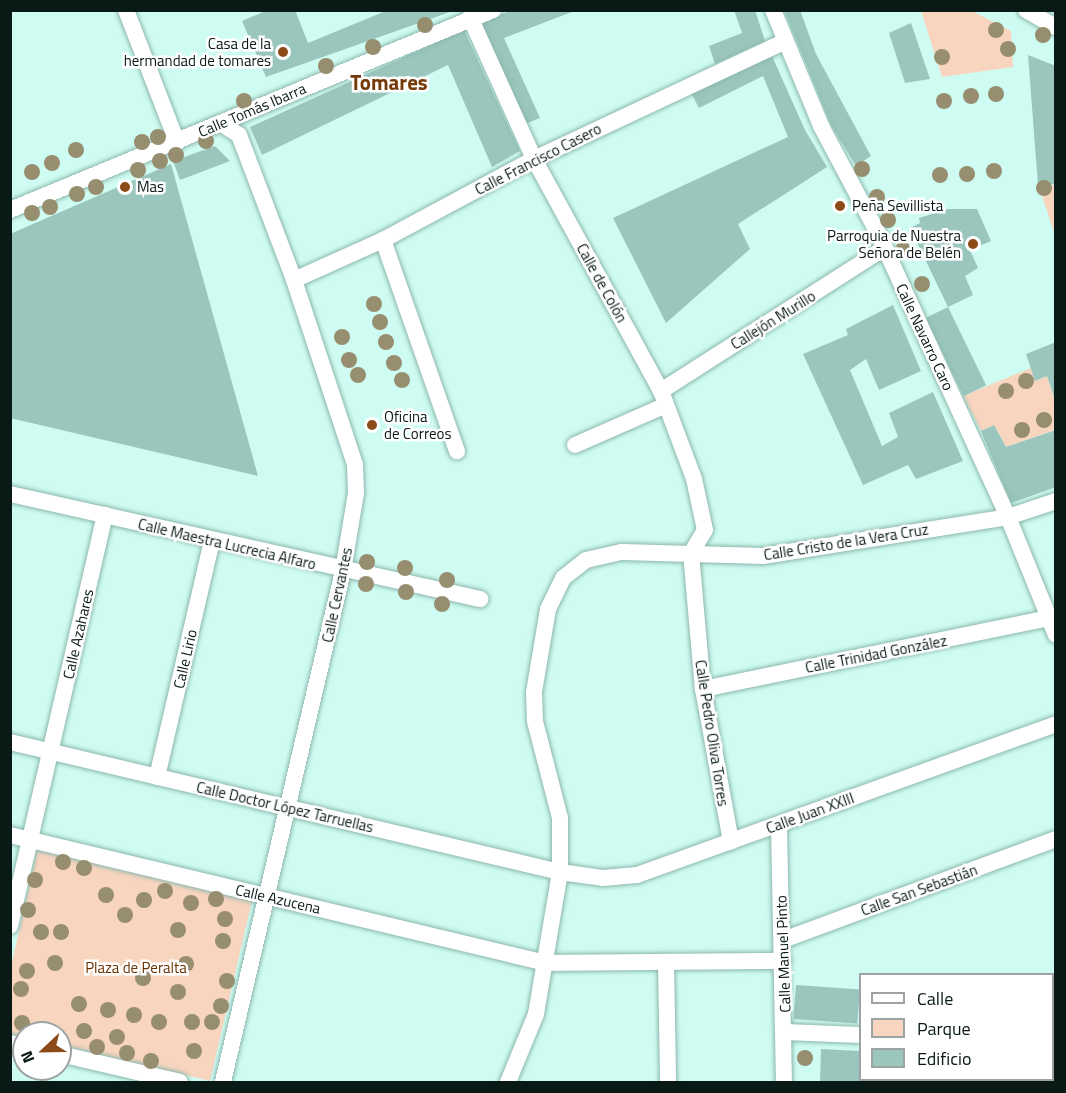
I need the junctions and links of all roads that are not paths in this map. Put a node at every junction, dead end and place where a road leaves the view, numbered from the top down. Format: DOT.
graph roads {
  1 [pos="126,10"];
  2 [pos="493,10"];
  3 [pos="772,10"];
  4 [pos="1026,10"];
  5 [pos="470,17"];
  6 [pos="1056,27"];
  7 [pos="784,42"];
  8 [pos="222,124"];
  9 [pos="177,142"];
  10 [pos="534,159"];
  11 [pos="10,210"];
  12 [pos="383,240"];
  13 [pos="885,248"];
  14 [pos="294,280"];
  15 [pos="664,398"];
  16 [pos="575,446"];
  17 [pos="457,451"];
  18 [pos="10,494"];
  19 [pos="1056,501"];
  20 [pos="105,516"];
  21 [pos="1008,517"];
  22 [pos="212,541"];
  23 [pos="691,554"];
  24 [pos="343,571"];
  25 [pos="480,599"];
  26 [pos="1048,618"];
  27 [pos="1056,635"];
  28 [pos="703,689"];
  29 [pos="1056,724"];
  30 [pos="10,742"];
  31 [pos="51,752"];
  32 [pos="157,777"];
  33 [pos="288,808"];
  34 [pos="779,825"];
  35 [pos="10,835"];
  36 [pos="1056,839"];
  37 [pos="31,840"];
  38 [pos="731,841"];
  39 [pos="560,872"];
  40 [pos="267,896"];
  41 [pos="10,926"];
  42 [pos="783,940"];
  43 [pos="783,961"];
  44 [pos="666,962"];
  45 [pos="546,963"];
  46 [pos="785,1032"];
  47 [pos="859,1035"];
  48 [pos="72,1057"];
  49 [pos="180,1083"];
  50 [pos="223,1083"];
  51 [pos="508,1083"];
  52 [pos="668,1083"];
  53 [pos="784,1083"];
  1 -- 9 [label="street"];
  2 -- 5 [label="street, Calle Tomás Ibarra"];
  3 -- 7 [label="street, Calle Navarro Caro"];
  4 -- 6 [label="street"];
  5 -- 8 [label="street, Calle Tomás Ibarra"];
  5 -- 10 [label="street, Calle de Colón"];
  7 -- 10 [label="street, Calle Francisco Casero"];
  7 -- 13 [label="street, Calle Navarro Caro"];
  8 -- 9 [label="street, Calle Tomás Ibarra"];
  8 -- 14 [label="street, Calle Cervantes"];
  9 -- 11 [label="street, Calle Tomás Ibarra"];
  10 -- 12 [label="street, Calle Francisco Casero"];
  10 -- 15 [label="street, Calle de Colón"];
  12 -- 14 [label="street, Calle Francisco Casero"];
  12 -- 17 [label="street"];
  13 -- 15 [label="street, Callejón Murillo"];
  13 -- 21 [label="street, Calle Navarro Caro"];
  14 -- 24 [label="street, Calle Cervantes"];
  15 -- 16 [label="street, Callejón Murillo"];
  15 -- 23 [label="street, Calle de Colón"];
  18 -- 20 [label="street, Calle Maestra Lucrecia Alfaro"];
  19 -- 21 [label="street, Calle Cristo de la Vera Cruz"];
  20 -- 22 [label="street, Calle Maestra Lucrecia Alfaro"];
  20 -- 31 [label="street, Calle Azahares"];
  21 -- 23 [label="street, Calle Cristo de la Vera Cruz"];
  21 -- 26 [label="street, Calle Navarro Caro"];
  22 -- 24 [label="street, Calle Maestra Lucrecia Alfaro"];
  22 -- 32 [label="street, Calle Lirio"];
  23 -- 28 [label="street, Calle Pedro Oliva Torres"];
  23 -- 39 [label="street, Calle Cristo de la Vera Cruz"];
  24 -- 25 [label="street, Calle Maestra Lucrecia Alfaro"];
  24 -- 33 [label="street, Calle Cervantes"];
  26 -- 27 [label="street, Calle Navarro Caro"];
  26 -- 28 [label="street, Calle Trinidad González"];
  28 -- 38 [label="street, Calle Pedro Oliva Torres"];
  29 -- 34 [label="street, Calle Juan XXIII"];
  30 -- 31 [label="street, Calle Doctor López Tarruellas"];
  31 -- 32 [label="street, Calle Doctor López Tarruellas"];
  31 -- 37 [label="street, Calle Azahares"];
  32 -- 33 [label="street, Calle Doctor López Tarruellas"];
  33 -- 39 [label="street, Calle Doctor López Tarruellas"];
  33 -- 40 [label="street, Calle Cervantes"];
  34 -- 38 [label="street, Calle Juan XXIII"];
  34 -- 42 [label="street, Calle Manuel Pinto"];
  35 -- 37 [label="street, Calle Azucena"];
  36 -- 42 [label="street, Calle San Sebastián"];
  37 -- 40 [label="street, Calle Azucena"];
  37 -- 41 [label="street, Calle Azahares"];
  38 -- 39 [label="street, Calle Juan XXIII"];
  39 -- 45 [label="street, Calle Cristo de la Vera Cruz"];
  40 -- 45 [label="street, Calle Azucena"];
  40 -- 50 [label="street, Calle Cervantes"];
  42 -- 43 [label="street, Calle Manuel Pinto"];
  43 -- 44 [label="street, Calle Azucena"];
  43 -- 46 [label="street, Calle Manuel Pinto"];
  44 -- 45 [label="street, Calle Azucena"];
  44 -- 52 [label="street"];
  45 -- 51 [label="street, Calle Cristo de la Vera Cruz"];
  46 -- 47 [label="street"];
  46 -- 53 [label="street, Calle Manuel Pinto"];
  48 -- 49 [label="street"];
}
